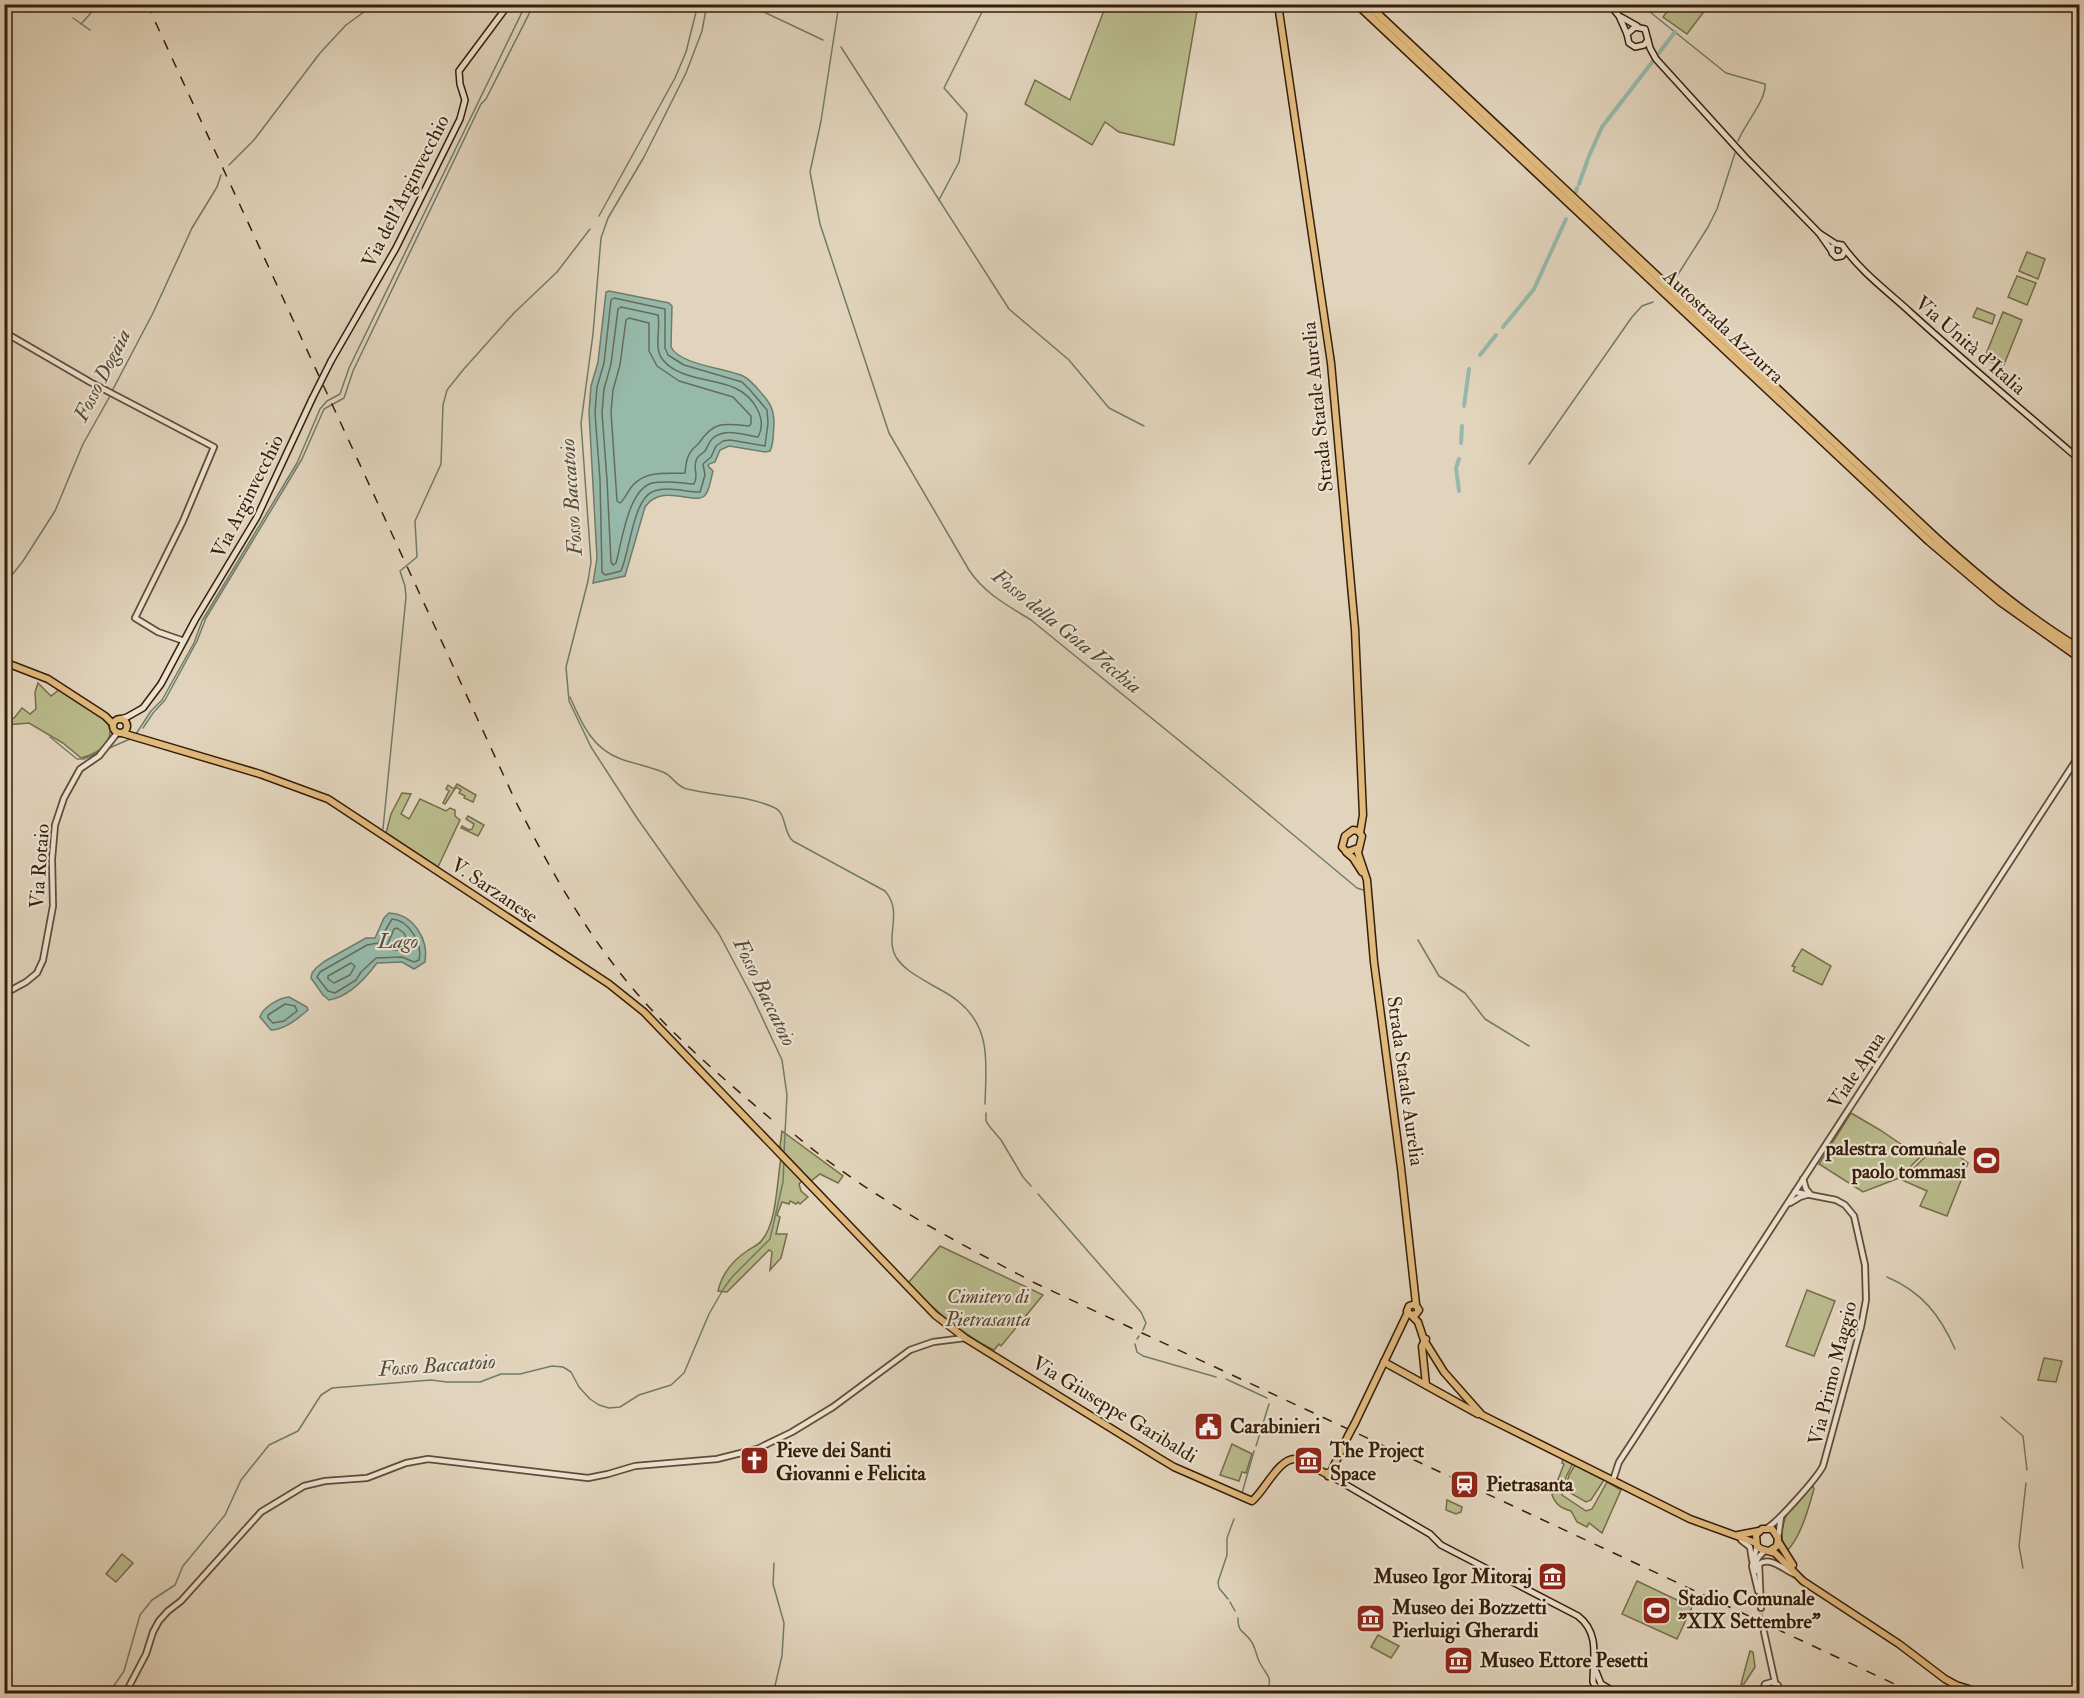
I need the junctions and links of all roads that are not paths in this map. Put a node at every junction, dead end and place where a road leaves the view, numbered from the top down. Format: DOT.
graph roads {
  1 [pos="509,4"];
  2 [pos="1278,4"];
  3 [pos="1357,4"];
  4 [pos="1367,4"];
  5 [pos="1609,4"];
  6 [pos="1619,16"];
  7 [pos="1637,26"];
  8 [pos="1628,34"];
  9 [pos="1648,40"];
  10 [pos="1637,48"];
  11 [pos="1656,59"];
  12 [pos="4,228"];
  13 [pos="1819,233"];
  14 [pos="4,244"];
  15 [pos="1836,244"];
  16 [pos="1831,250"];
  17 [pos="1845,251"];
  18 [pos="1841,257"];
  19 [pos="1865,274"];
  20 [pos="4,332"];
  21 [pos="332,361"];
  22 [pos="2079,460"];
  23 [pos="184,641"];
  24 [pos="2079,649"];
  25 [pos="2079,658"];
  26 [pos="4,663"];
  27 [pos="120,726"];
  28 [pos="2079,754"];
  29 [pos="1362,809"];
  30 [pos="1353,830"];
  31 [pos="1360,833"];
  32 [pos="1358,848"];
  33 [pos="1346,852"];
  34 [pos="1367,884"];
  35 [pos="4,994"];
  36 [pos="792,1167"];
  37 [pos="1803,1179"];
  38 [pos="1794,1192"];
  39 [pos="1810,1194"];
  40 [pos="1785,1207"];
  41 [pos="1412,1310"];
  42 [pos="964,1338"];
  43 [pos="1426,1342"];
  44 [pos="1387,1364"];
  45 [pos="1426,1385"];
  46 [pos="1482,1415"];
  47 [pos="1619,1462"];
  48 [pos="1330,1474"];
  49 [pos="1605,1476"];
  50 [pos="1613,1480"];
  51 [pos="1781,1517"];
  52 [pos="1767,1528"];
  53 [pos="1759,1531"];
  54 [pos="1728,1533"];
  55 [pos="1737,1535"];
  56 [pos="1778,1540"];
  57 [pos="1757,1545"];
  58 [pos="1767,1551"];
  59 [pos="1752,1566"];
  60 [pos="1796,1575"];
  61 [pos="1803,1581"];
  62 [pos="1758,1591"];
  63 [pos="1764,1632"];
  64 [pos="1770,1663"];
  65 [pos="1594,1668"];
  66 [pos="1775,1682"];
  67 [pos="1767,1683"];
  68 [pos="1764,1691"];
  69 [pos="1778,1691"];
  70 [pos="1622,1693"];
  71 [pos="125,1694"];
  72 [pos="1610,1694"];
  73 [pos="1756,1694"];
  74 [pos="1785,1694"];
  75 [pos="1855,1694"];
  76 [pos="1893,1694"];
  77 [pos="1985,1694"];
  1 -- 21 [label="main road, Via dell'Arginvecchio"];
  2 -- 29 [label="main road, Strada Statale Aurelia"];
  3 -- 25 [label="highway, Autostrada Azzurra"];
  4 -- 24 [label="highway, Autostrada Azzurra"];
  5 -- 6 [label="main road"];
  6 -- 7 [label="main road"];
  6 -- 8 [label="main road"];
  7 -- 8 [label="main road"];
  7 -- 9 [label="main road"];
  8 -- 10 [label="main road"];
  9 -- 10 [label="main road"];
  9 -- 11 [label="main road"];
  10 -- 11 [label="main road"];
  11 -- 13 [label="main road"];
  12 -- 14 [label="street"];
  13 -- 15 [label="main road"];
  13 -- 16 [label="main road"];
  15 -- 16 [label="main road"];
  15 -- 17 [label="main road"];
  16 -- 18 [label="main road"];
  17 -- 18 [label="main road"];
  17 -- 19 [label="main road, Via Unità d'Italia"];
  18 -- 19 [label="main road"];
  19 -- 22 [label="main road, Via Unità d'Italia"];
  20 -- 23 [label="street"];
  21 -- 23 [label="main road, Via Arginvecchio, bridge"];
  23 -- 27 [label="main road, Via Arginvecchio"];
  26 -- 27 [label="main road, V. Sarzanese"];
  27 -- 35 [label="street, Via Rotaio"];
  27 -- 36 [label="main road, V. Sarzanese"];
  28 -- 37 [label="street, Viale Apua"];
  29 -- 30 [label="main road, Strada Statale Aurelia"];
  29 -- 31 [label="main road, Strada Statale Aurelia"];
  30 -- 31 [label="main road"];
  30 -- 33 [label="main road, Strada Statale Aurelia"];
  31 -- 32 [label="main road, Strada Statale Aurelia"];
  32 -- 33 [label="main road"];
  32 -- 34 [label="main road, Strada Statale Aurelia"];
  33 -- 34 [label="main road, Strada Statale Aurelia"];
  34 -- 41 [label="main road, Strada Statale Aurelia"];
  36 -- 42 [label="main road, Via Giuseppe Garibaldi"];
  37 -- 38 [label="street, Viale Apua"];
  37 -- 39 [label="street"];
  38 -- 39 [label="street, Via Primo Maggio"];
  38 -- 40 [label="street, Viale Apua"];
  39 -- 40 [label="street"];
  39 -- 51 [label="street, Via Primo Maggio"];
  40 -- 47 [label="street, Viale Apua"];
  41 -- 43 [label="main road"];
  41 -- 44 [label="main road"];
  42 -- 48 [label="main road, Via Giuseppe Garibaldi"];
  42 -- 71 [label="street"];
  43 -- 45 [label="main road"];
  43 -- 46 [label="main road"];
  44 -- 45 [label="main road"];
  44 -- 48 [label="main road, bridge"];
  45 -- 46 [label="main road"];
  46 -- 49 [label="main road"];
  47 -- 49 [label="street, Viale Apua"];
  47 -- 50 [label="street, Viale Apua"];
  48 -- 65 [label="main road"];
  49 -- 50 [label="main road"];
  50 -- 54 [label="main road"];
  51 -- 52 [label="street, Via Primo Maggio"];
  51 -- 56 [label="street"];
  52 -- 53 [label="main road"];
  52 -- 56 [label="main road"];
  53 -- 55 [label="main road"];
  53 -- 57 [label="main road"];
  54 -- 55 [label="main road"];
  54 -- 59 [label="street"];
  55 -- 57 [label="main road"];
  56 -- 58 [label="main road"];
  56 -- 61 [label="main road"];
  57 -- 58 [label="main road"];
  57 -- 59 [label="street"];
  58 -- 60 [label="main road"];
  58 -- 62 [label="street"];
  59 -- 62 [label="street"];
  60 -- 61 [label="main road"];
  60 -- 62 [label="street"];
  61 -- 77 [label="main road"];
  63 -- 64 [label="street"];
  64 -- 66 [label="street"];
  64 -- 67 [label="street"];
  65 -- 70 [label="main road"];
  65 -- 72 [label="main road"];
  66 -- 67 [label="street"];
  66 -- 69 [label="street"];
  67 -- 68 [label="street"];
  68 -- 73 [label="street"];
  69 -- 74 [label="street"];
  75 -- 76 [label="street"];
}
